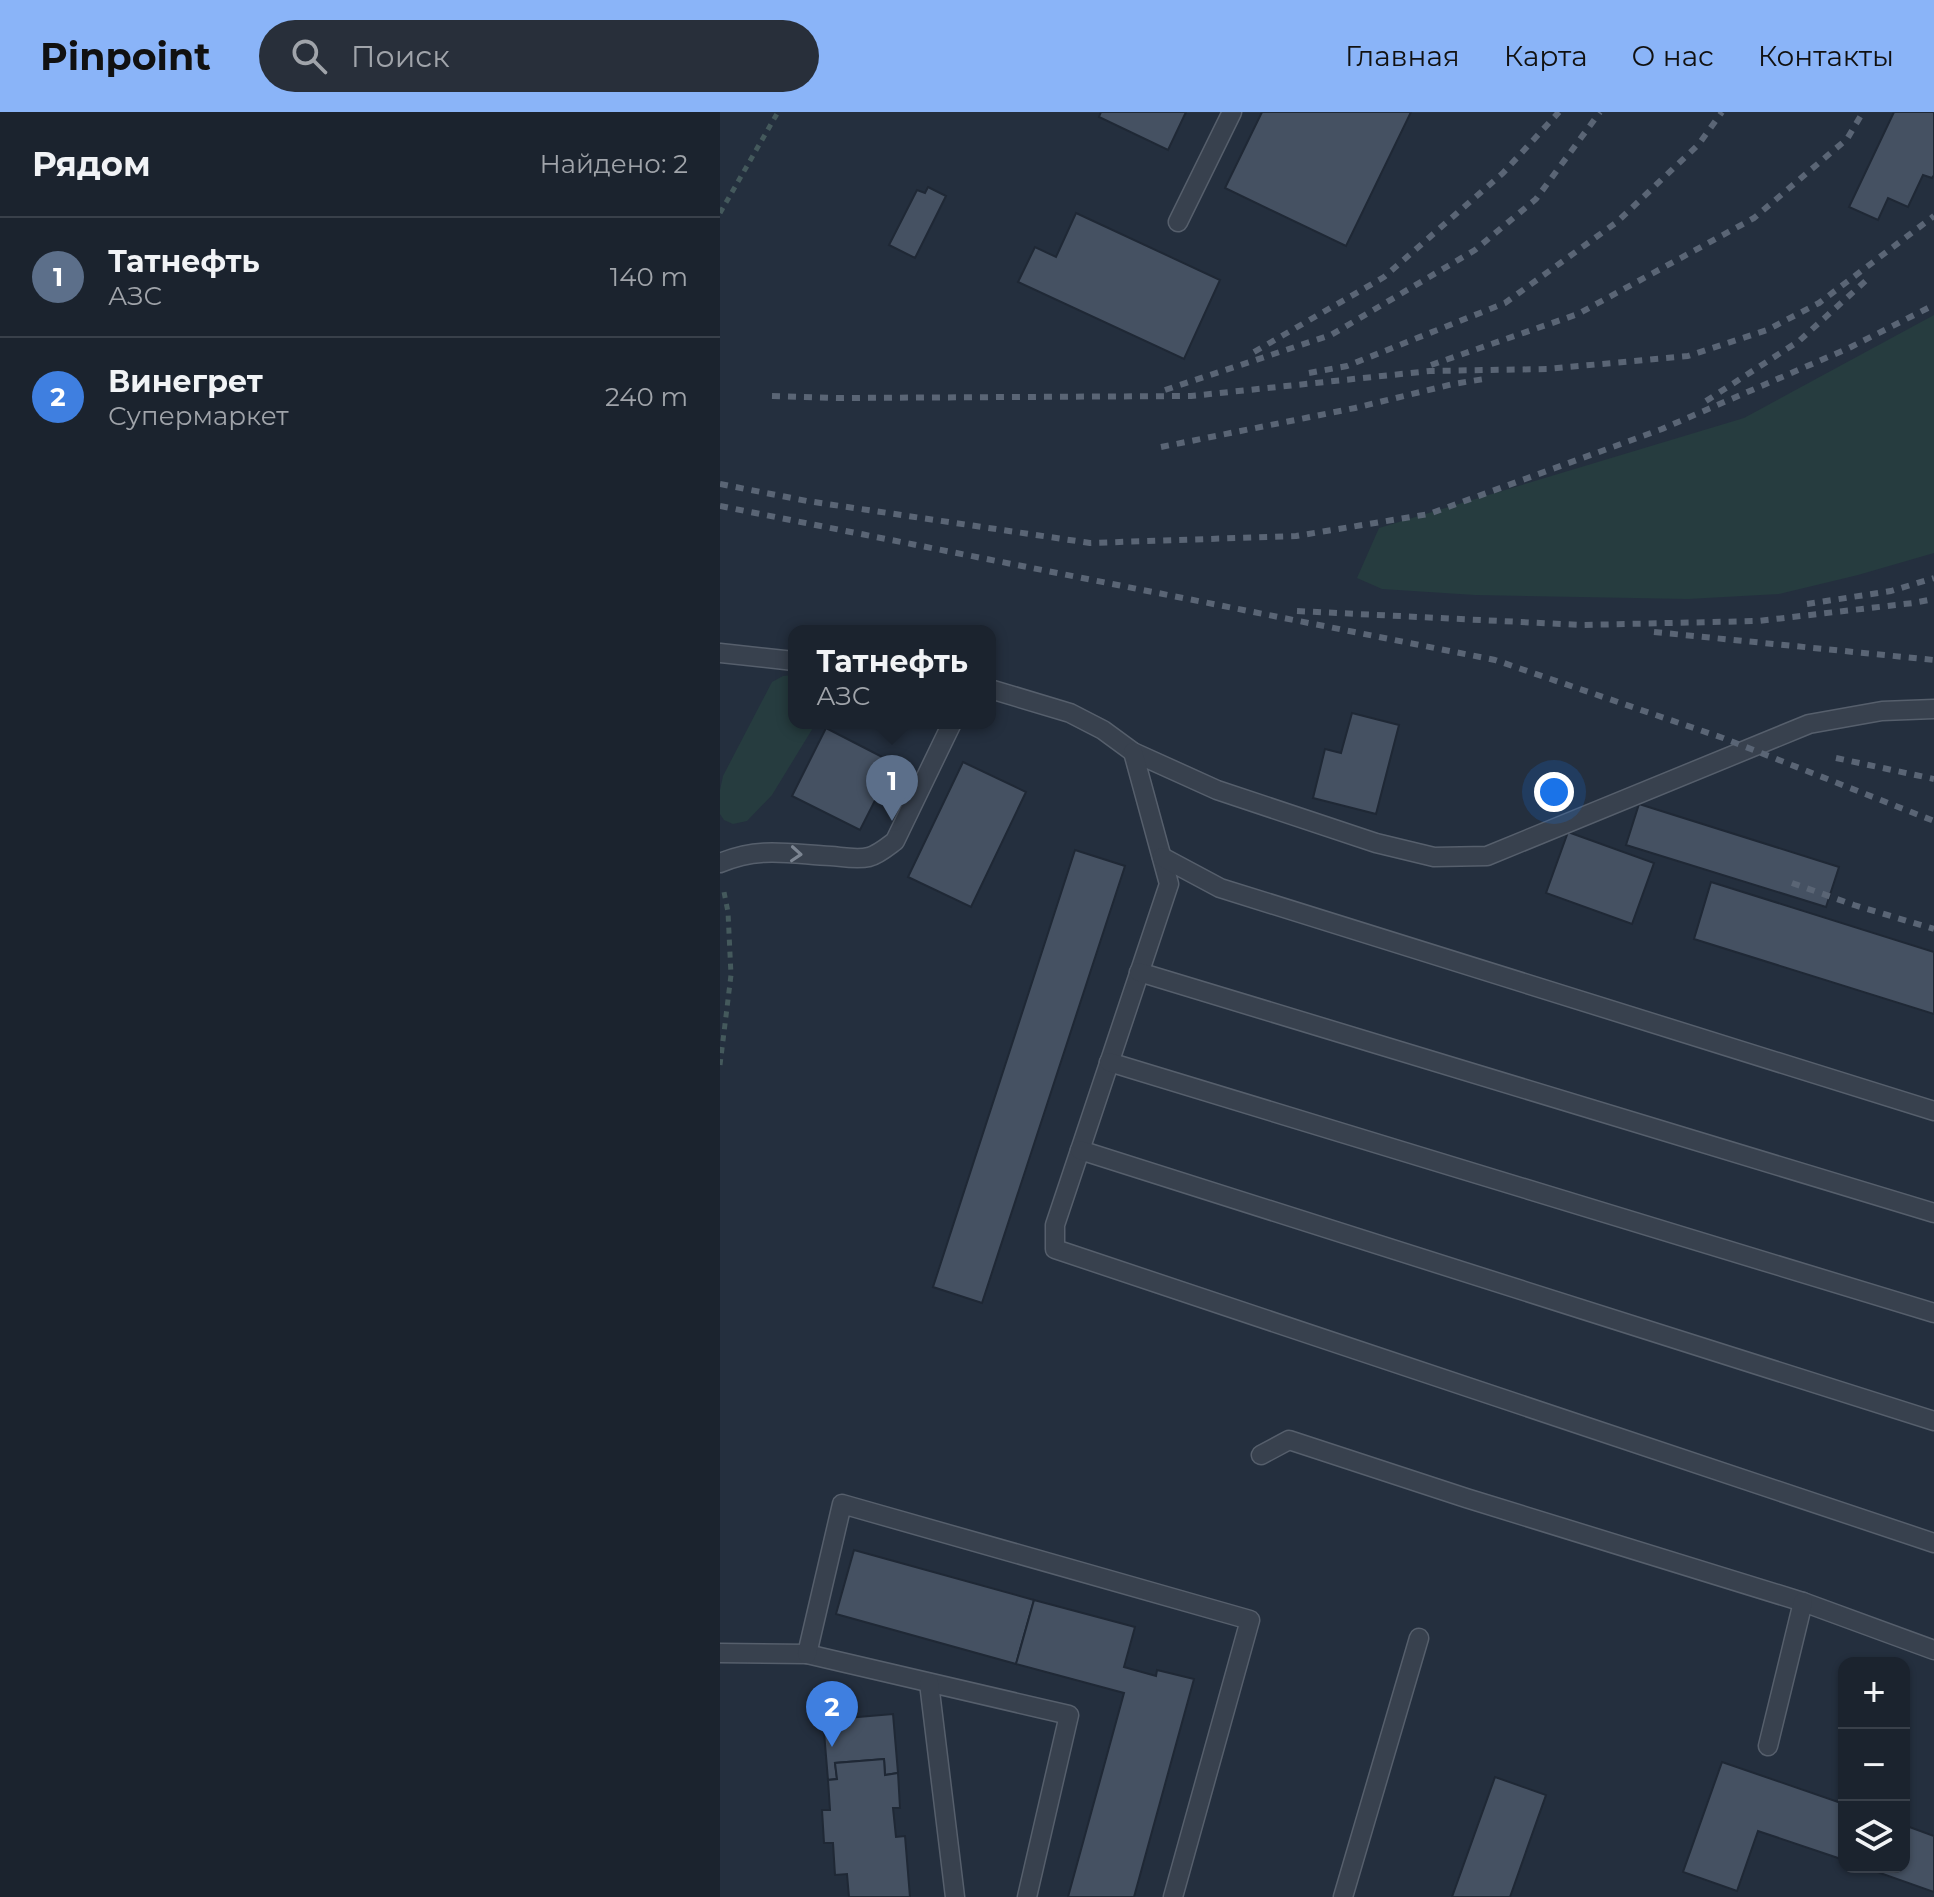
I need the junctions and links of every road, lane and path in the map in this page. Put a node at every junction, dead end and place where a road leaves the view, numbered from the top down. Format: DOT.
graph roads {
  1 [pos="778,112"];
  2 [pos="1232,112"];
  3 [pos="720,213"];
  4 [pos="1178,222"];
  5 [pos="720,653"];
  6 [pos="788,660"];
  7 [pos="996,691"];
  8 [pos="1934,709"];
  9 [pos="949,729"];
  10 [pos="1133,752"];
  11 [pos="1162,857"];
  12 [pos="720,863"];
  13 [pos="723,885"];
  14 [pos="1139,972"];
  15 [pos="1109,1062"];
  16 [pos="720,1065"];
  17 [pos="1934,1111"];
  18 [pos="1080,1150"];
  19 [pos="1934,1213"];
  20 [pos="1934,1313"];
  21 [pos="1934,1421"];
  22 [pos="1261,1455"];
  23 [pos="1934,1543"];
  24 [pos="1803,1602"];
  25 [pos="1419,1638"];
  26 [pos="1934,1650"];
  27 [pos="720,1653"];
  28 [pos="807,1654"];
  29 [pos="929,1683"];
  30 [pos="1768,1746"];
  31 [pos="955,1897"];
  32 [pos="1027,1897"];
  33 [pos="1173,1897"];
  34 [pos="1343,1897"];
  1 -- 3 [label="path"];
  2 -- 4 [label="lane"];
  5 -- 6 [label="lane"];
  7 -- 10 [label="lane"];
  8 -- 10 [label="lane"];
  12 -- 9 [label="lane, one-way"];
  10 -- 11 [label="lane"];
  11 -- 14 [label="lane"];
  11 -- 17 [label="lane"];
  13 -- 16 [label="path"];
  14 -- 15 [label="lane"];
  14 -- 19 [label="lane"];
  15 -- 18 [label="lane"];
  15 -- 20 [label="lane"];
  18 -- 21 [label="lane"];
  18 -- 23 [label="lane"];
  22 -- 24 [label="lane"];
  24 -- 26 [label="lane"];
  24 -- 30 [label="lane"];
  25 -- 34 [label="lane"];
  27 -- 28 [label="lane"];
  28 -- 29 [label="lane"];
  28 -- 33 [label="lane"];
  29 -- 31 [label="lane"];
  29 -- 32 [label="lane"];
}
